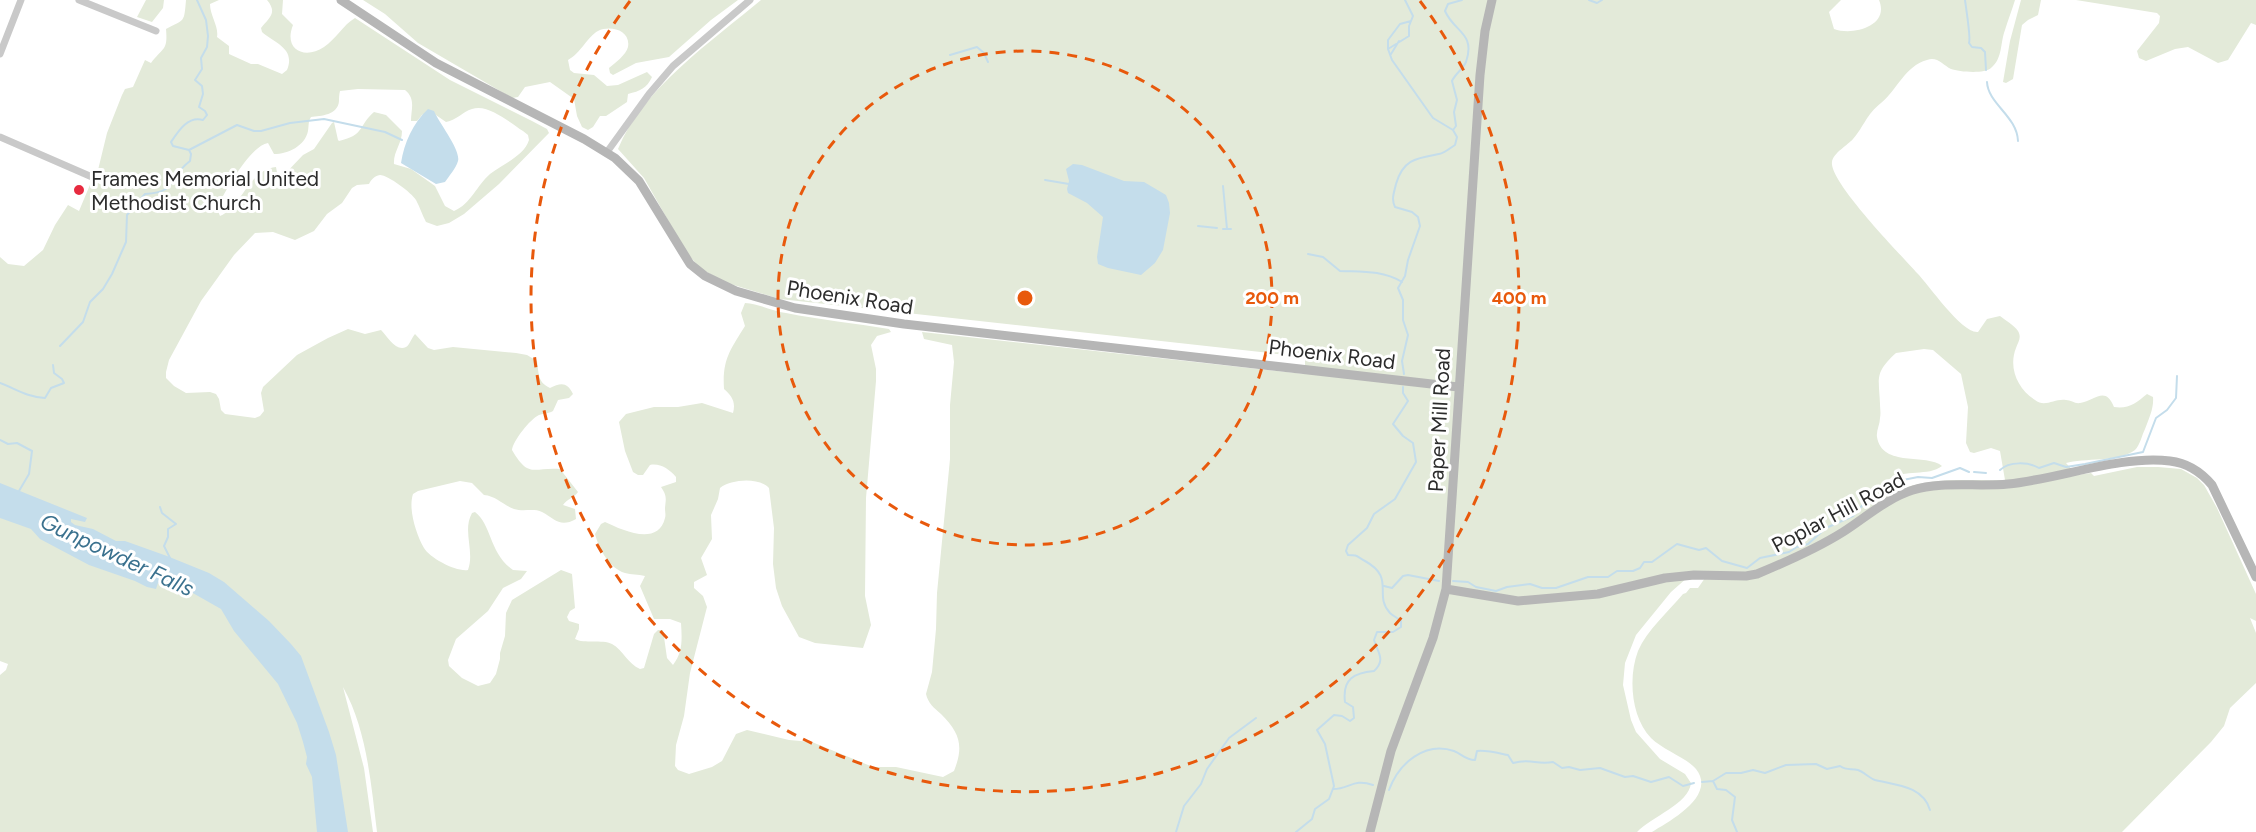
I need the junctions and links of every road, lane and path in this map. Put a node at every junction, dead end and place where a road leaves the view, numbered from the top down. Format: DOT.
graph roads {
  1 [pos="21,0"];
  2 [pos="79,0"];
  3 [pos="341,0"];
  4 [pos="750,0"];
  5 [pos="1492,0"];
  6 [pos="156,31"];
  7 [pos="0,54"];
  8 [pos="0,137"];
  9 [pos="607,152"];
  10 [pos="92,177"];
  11 [pos="1458,387"];
  12 [pos="2256,577"];
  13 [pos="1446,589"];
  14 [pos="1370,832"];
  1 -- 7 [label="street"];
  2 -- 6 [label="street"];
  3 -- 9 [label="street, Phoenix Road"];
  4 -- 9 [label="street"];
  5 -- 11 [label="street, Paper Mill Road"];
  8 -- 10 [label="street"];
  9 -- 11 [label="street, Phoenix Road"];
  11 -- 13 [label="street, Paper Mill Road"];
  12 -- 13 [label="street, Poplar Hill Road"];
  13 -- 14 [label="street, Paper Mill Road"];
}
